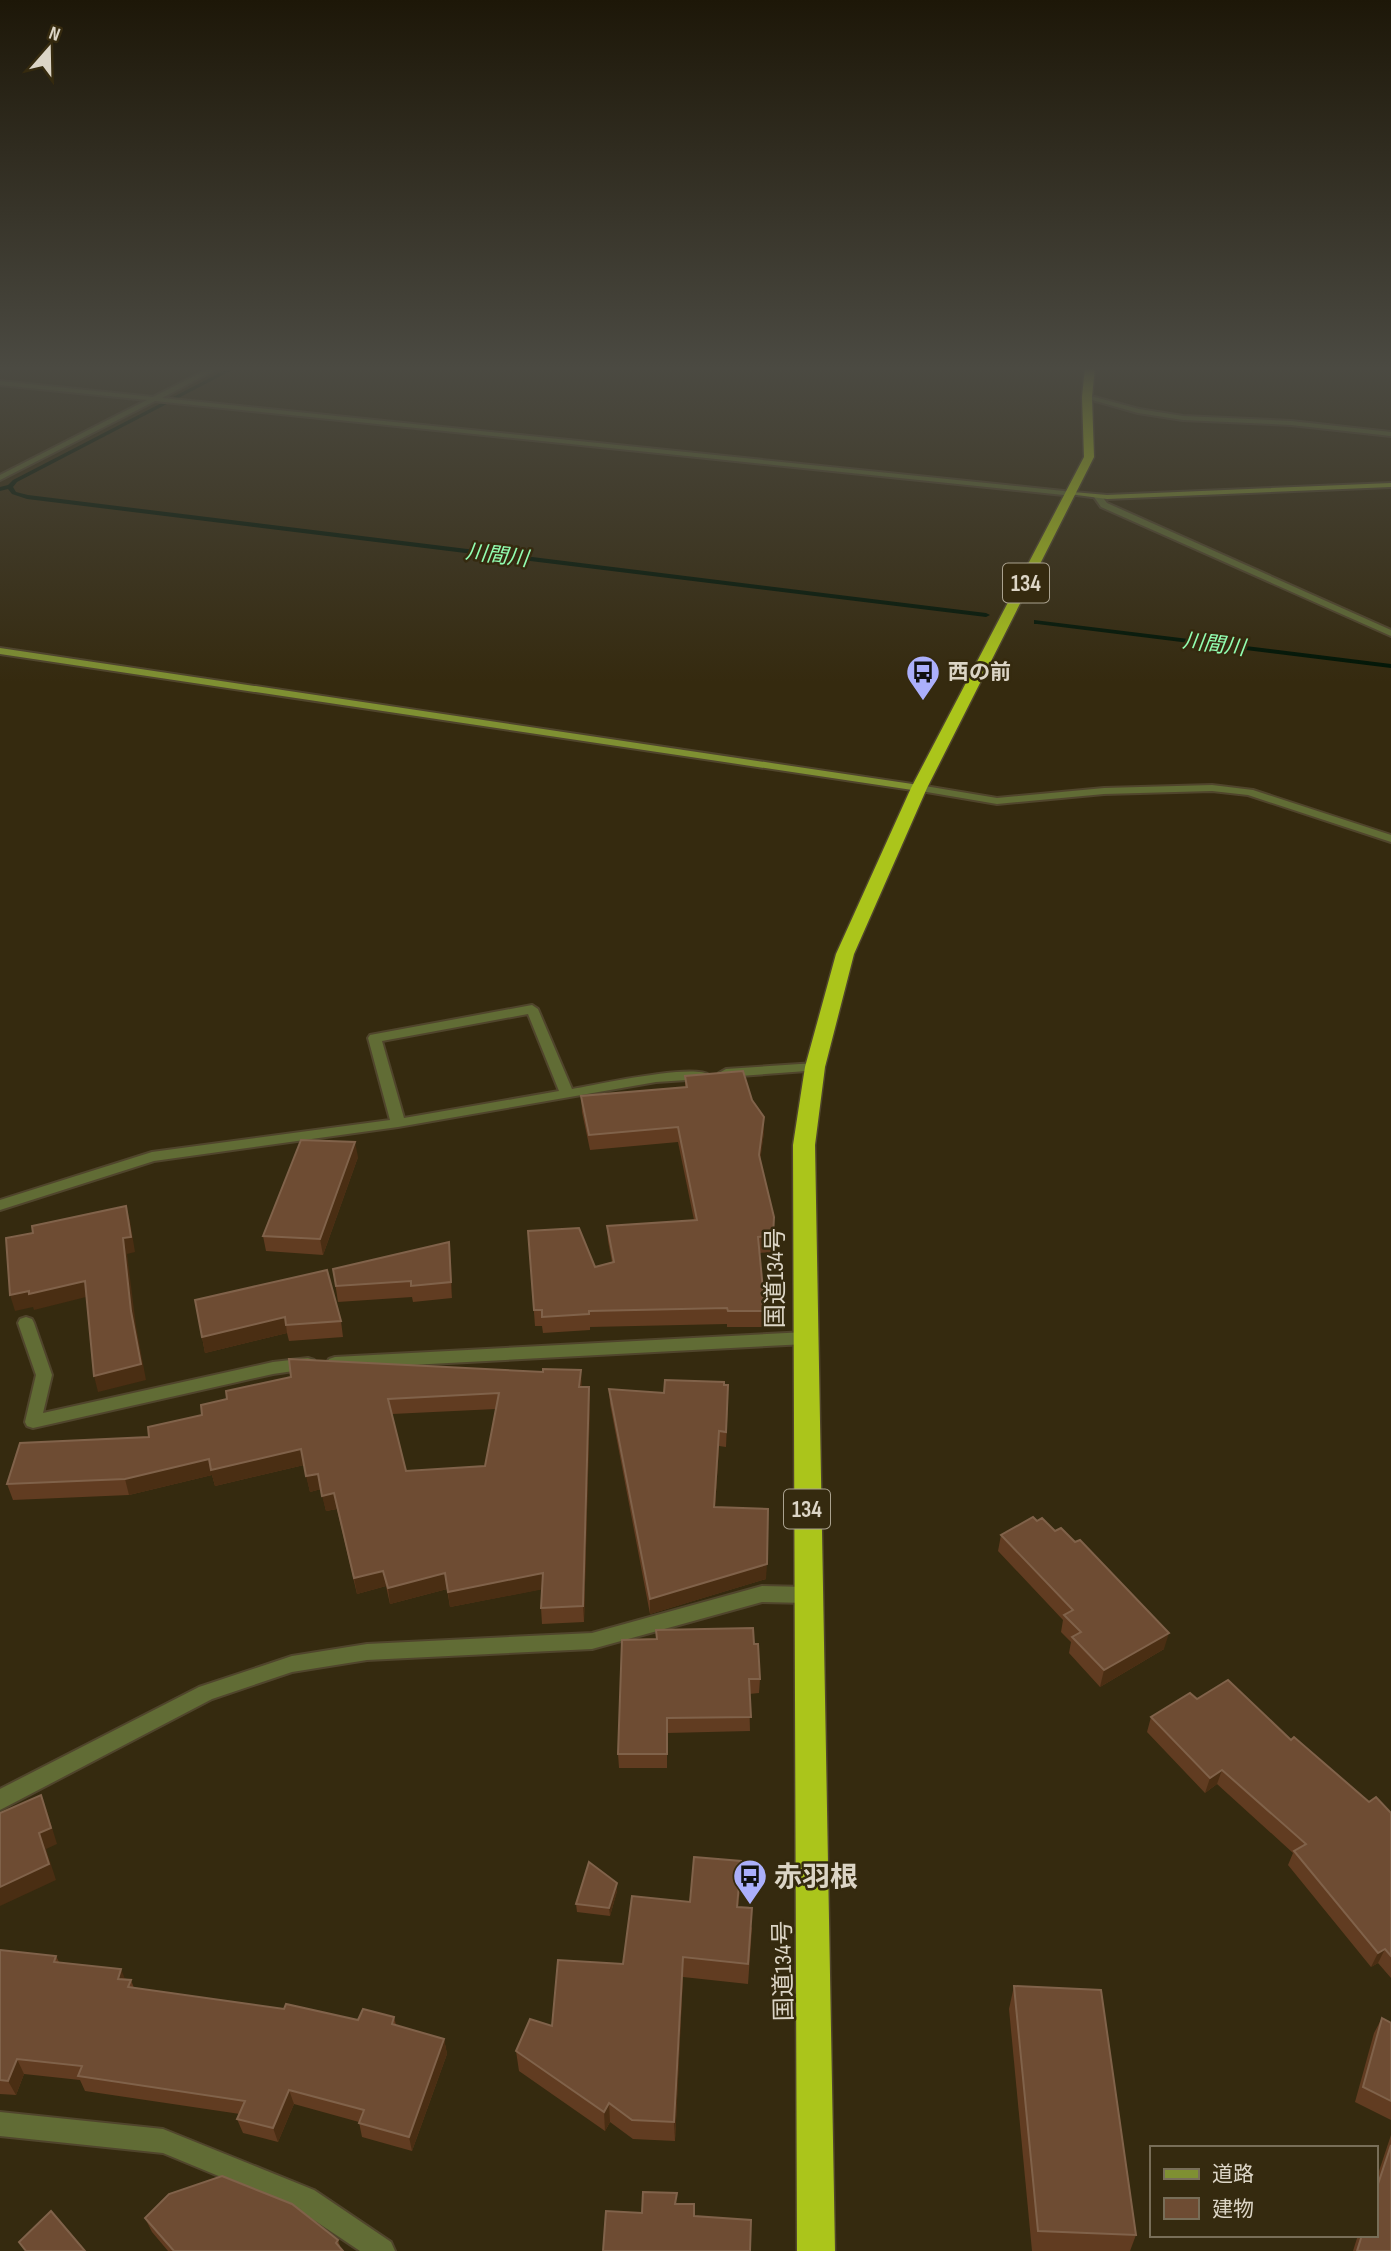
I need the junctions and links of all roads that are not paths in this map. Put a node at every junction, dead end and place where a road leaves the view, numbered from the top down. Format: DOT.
graph roads {
  1 [pos="863,472"];
  2 [pos="1082,472"];
  3 [pos="1391,485"];
  4 [pos="1073,494"];
  5 [pos="1098,497"];
  6 [pos="1391,633"];
  7 [pos="0,650"];
  8 [pos="919,788"];
  9 [pos="1391,839"];
  10 [pos="815,1068"];
  11 [pos="567,1093"];
  12 [pos="398,1124"];
  13 [pos="0,1205"];
  14 [pos="26,1323"];
  15 [pos="806,1338"];
  16 [pos="808,1595"];
  17 [pos="0,1800"];
  18 [pos="0,2124"];
  19 [pos="382,2251"];
  20 [pos="816,2251"];
  1 -- 4 [label="street"];
  2 -- 4 [label="highway, 国道134号 / 134"];
  3 -- 5 [label="street"];
  4 -- 5 [label="street"];
  4 -- 8 [label="highway, 国道134号 / 134"];
  5 -- 6 [label="street"];
  7 -- 8 [label="street"];
  8 -- 9 [label="street"];
  8 -- 10 [label="highway, 国道134号 / 134"];
  10 -- 11 [label="street"];
  10 -- 15 [label="highway, 国道134号 / 134"];
  11 -- 12 [label="street"];
  11 -- 12 [label="street"];
  12 -- 13 [label="street"];
  14 -- 15 [label="street"];
  15 -- 16 [label="highway, 国道134号 / 134"];
  16 -- 17 [label="street"];
  16 -- 20 [label="highway, 国道134号 / 134"];
  18 -- 19 [label="street"];
}
